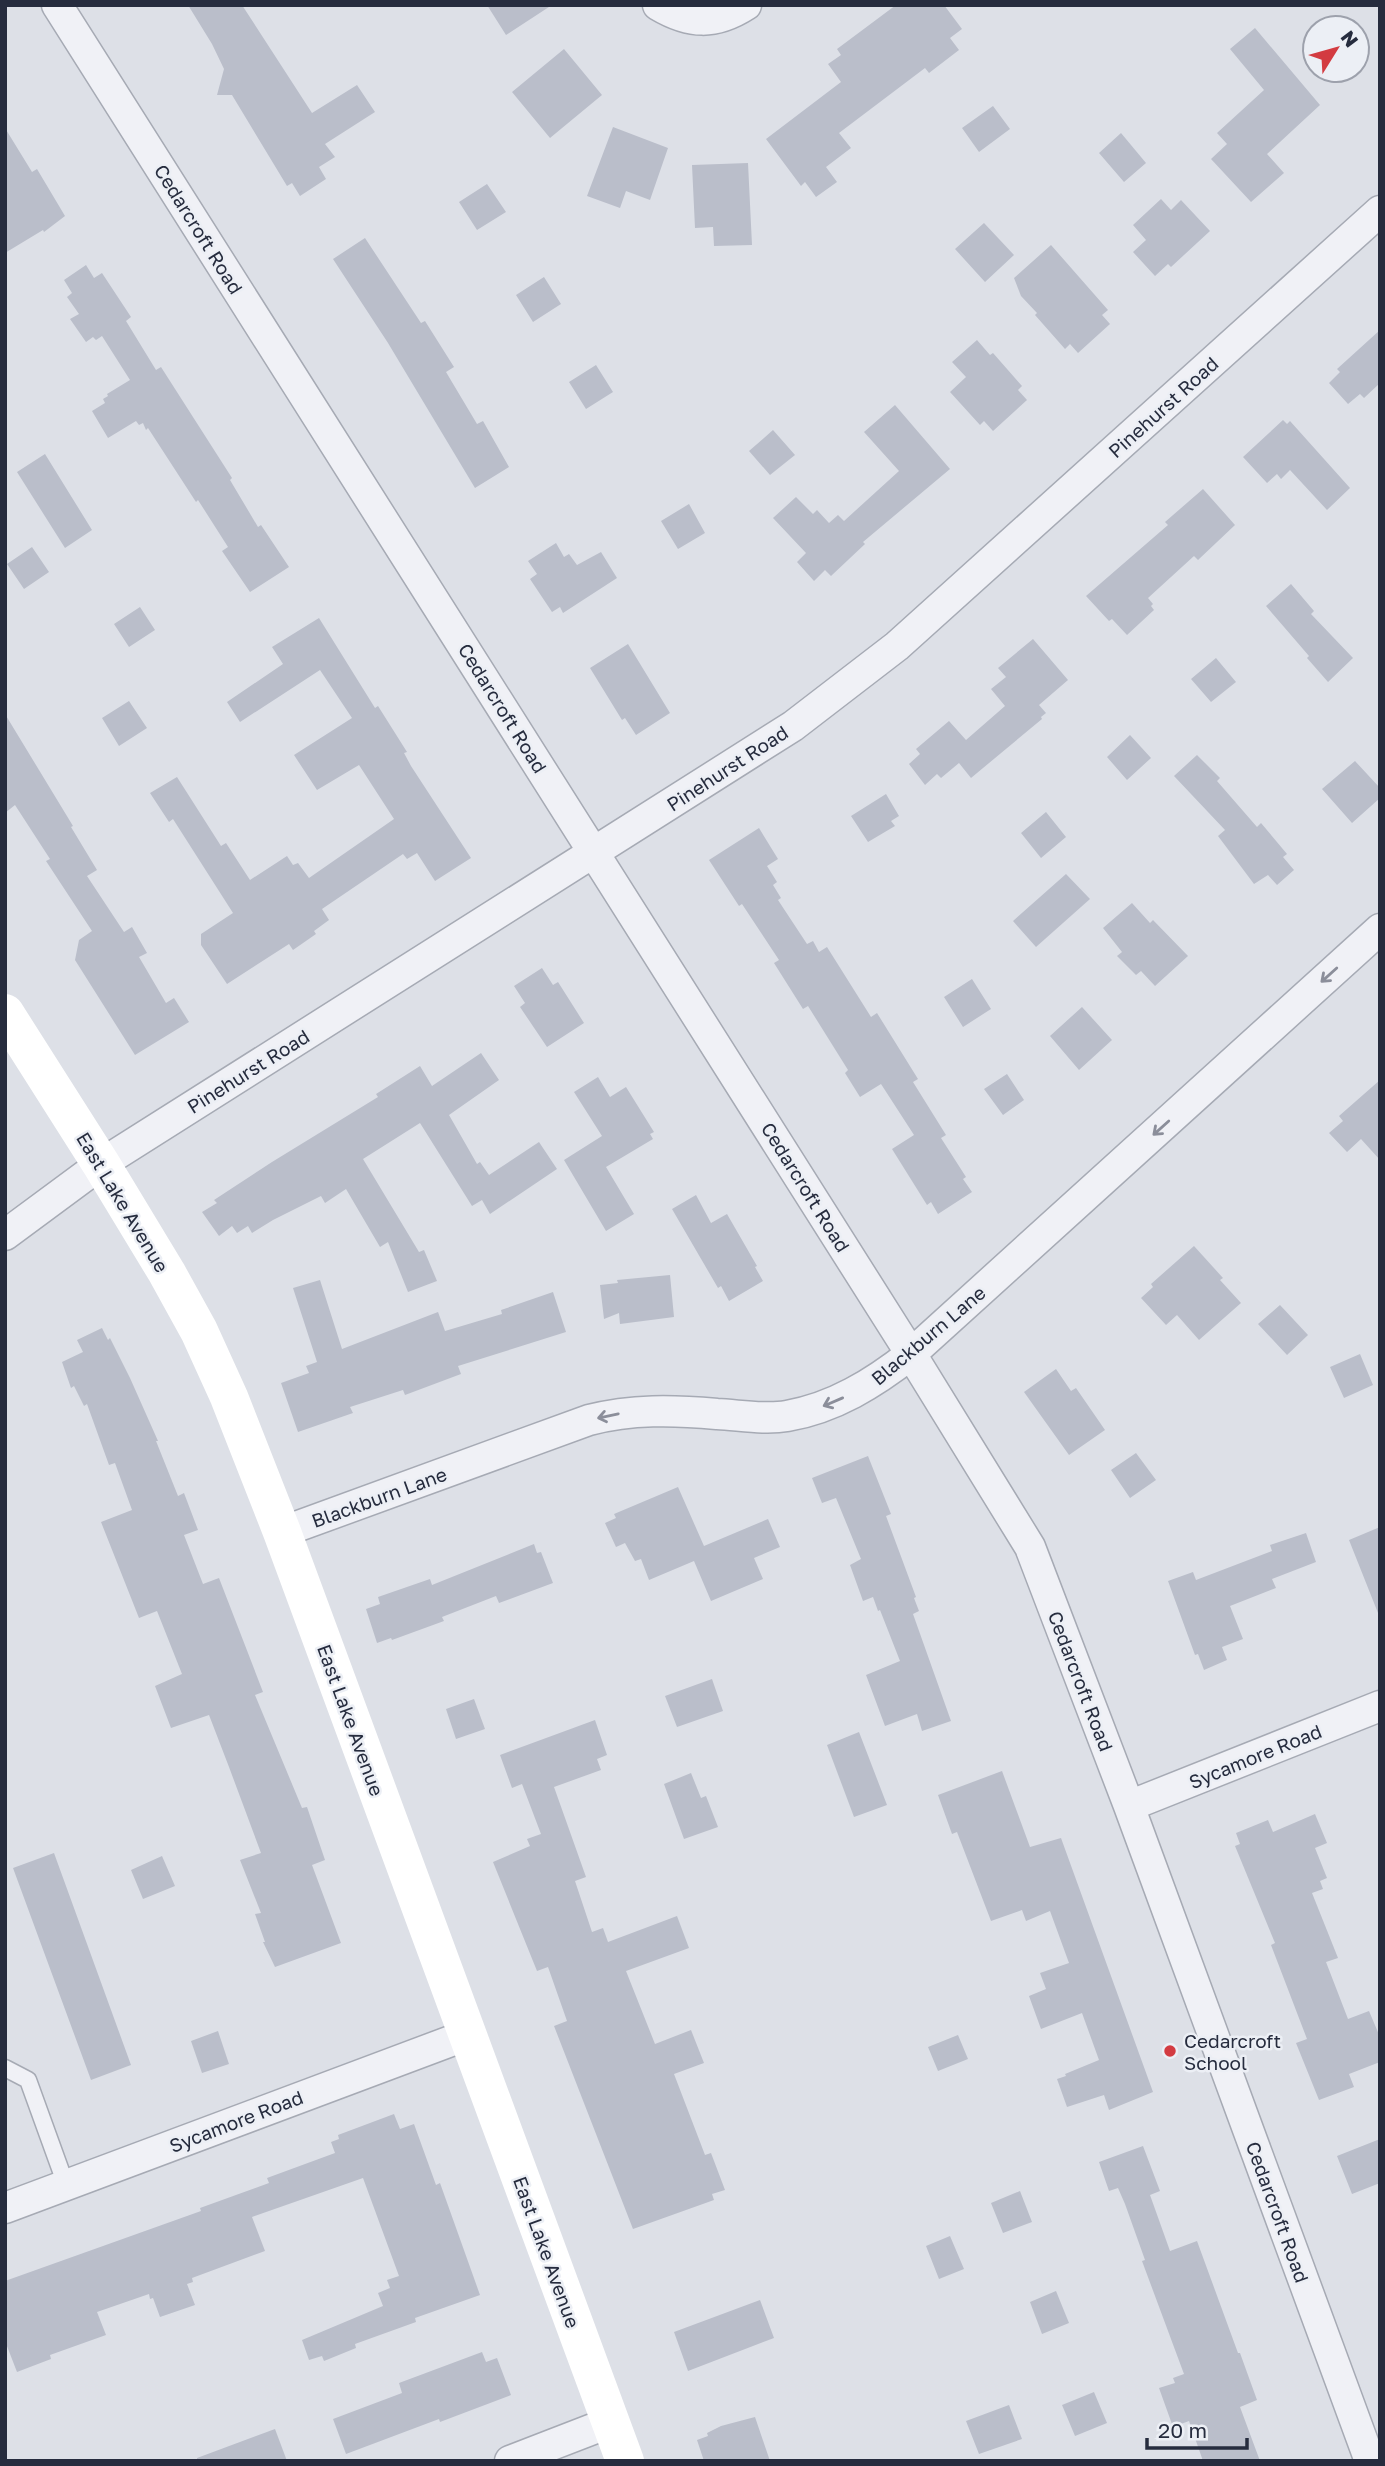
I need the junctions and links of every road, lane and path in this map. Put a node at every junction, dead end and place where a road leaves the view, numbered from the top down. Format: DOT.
graph roads {
  1 [pos="57,5"];
  2 [pos="658,5"];
  3 [pos="746,5"];
  4 [pos="1380,211"];
  5 [pos="594,853"];
  6 [pos="1380,929"];
  7 [pos="5,1013"];
  8 [pos="101,1164"];
  9 [pos="5,1235"];
  10 [pos="911,1354"];
  11 [pos="282,1532"];
  12 [pos="1380,1706"];
  13 [pos="1129,1806"];
  14 [pos="467,2035"];
  15 [pos="5,2068"];
  16 [pos="66,2185"];
  17 [pos="5,2208"];
  18 [pos="611,2422"];
  19 [pos="510,2461"];
  20 [pos="625,2461"];
  21 [pos="1370,2461"];
  1 -- 5 [label="street, Cedarcroft Road"];
  2 -- 3 [label="street"];
  4 -- 5 [label="street, Pinehurst Road"];
  5 -- 8 [label="street, Pinehurst Road"];
  5 -- 10 [label="street, Cedarcroft Road"];
  6 -- 10 [label="street, Blackburn Lane, one-way"];
  7 -- 8 [label="street, East Lake Avenue"];
  8 -- 9 [label="street, Pinehurst Road"];
  8 -- 11 [label="street, East Lake Avenue"];
  10 -- 11 [label="street, Blackburn Lane, one-way"];
  10 -- 13 [label="street, Cedarcroft Road"];
  11 -- 14 [label="street, East Lake Avenue"];
  12 -- 13 [label="street, Sycamore Road"];
  13 -- 21 [label="street, Cedarcroft Road"];
  14 -- 16 [label="street, Sycamore Road"];
  14 -- 18 [label="street, East Lake Avenue"];
  15 -- 16 [label="lane"];
  16 -- 17 [label="street, Sycamore Road"];
  18 -- 19 [label="street"];
  18 -- 20 [label="street, East Lake Avenue"];
}
